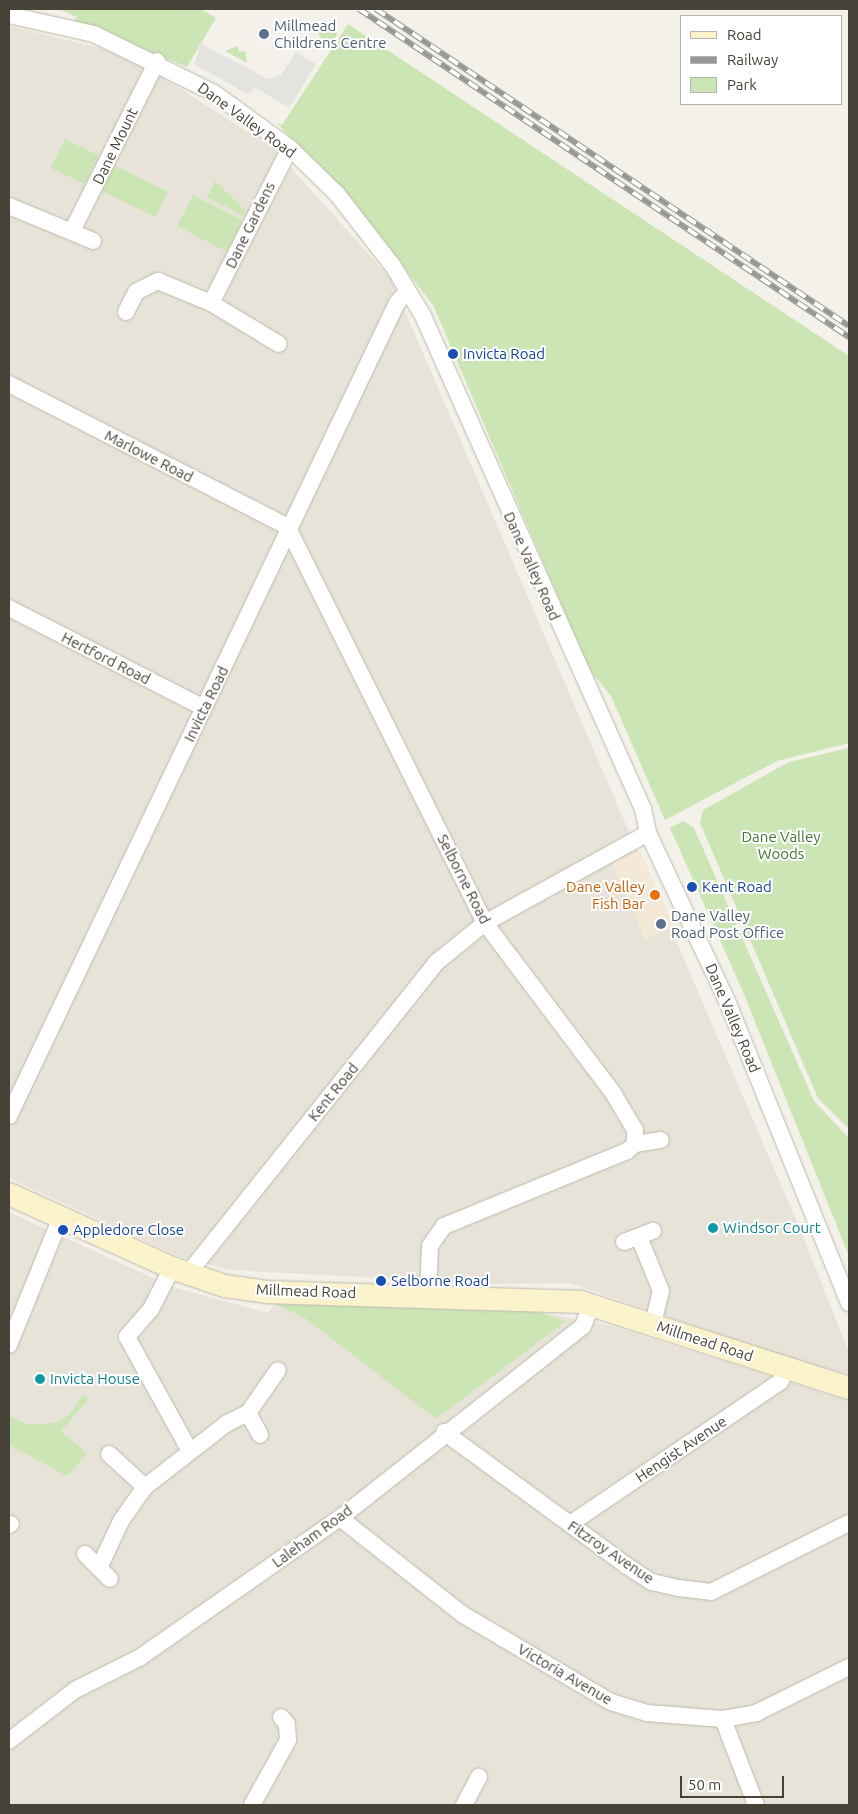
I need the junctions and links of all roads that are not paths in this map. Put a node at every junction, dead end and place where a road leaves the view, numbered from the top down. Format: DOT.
graph roads {
  1 [pos="9,15"];
  2 [pos="157,61"];
  3 [pos="290,148"];
  4 [pos="9,206"];
  5 [pos="72,231"];
  6 [pos="93,241"];
  7 [pos="406,293"];
  8 [pos="211,304"];
  9 [pos="126,312"];
  10 [pos="280,344"];
  11 [pos="9,384"];
  12 [pos="290,529"];
  13 [pos="9,608"];
  14 [pos="204,708"];
  15 [pos="648,833"];
  16 [pos="485,923"];
  17 [pos="9,1116"];
  18 [pos="661,1140"];
  19 [pos="635,1144"];
  20 [pos="9,1194"];
  21 [pos="61,1217"];
  22 [pos="639,1237"];
  23 [pos="179,1271"];
  24 [pos="428,1294"];
  25 [pos="849,1303"];
  26 [pos="592,1304"];
  27 [pos="653,1324"];
  28 [pos="9,1345"];
  29 [pos="787,1369"];
  30 [pos="278,1370"];
  31 [pos="849,1388"];
  32 [pos="248,1413"];
  33 [pos="444,1432"];
  34 [pos="260,1435"];
  35 [pos="190,1451"];
  36 [pos="109,1454"];
  37 [pos="145,1488"];
  38 [pos="340,1518"];
  39 [pos="849,1523"];
  40 [pos="570,1524"];
  41 [pos="85,1554"];
  42 [pos="849,1667"];
  43 [pos="281,1717"];
  44 [pos="723,1719"];
  45 [pos="9,1741"];
  46 [pos="479,1777"];
  47 [pos="252,1805"];
  48 [pos="464,1805"];
  49 [pos="756,1805"];
  1 -- 2 [label="street, Dane Valley Road"];
  2 -- 3 [label="street, Dane Valley Road"];
  2 -- 5 [label="street, Dane Mount"];
  3 -- 7 [label="street, Dane Valley Road"];
  3 -- 8 [label="street, Dane Gardens"];
  4 -- 5 [label="street"];
  5 -- 6 [label="street"];
  7 -- 12 [label="street, Invicta Road"];
  7 -- 15 [label="street, Dane Valley Road"];
  8 -- 9 [label="street"];
  8 -- 10 [label="street"];
  11 -- 12 [label="street, Marlowe Road"];
  12 -- 14 [label="street, Invicta Road"];
  12 -- 16 [label="street, Selborne Road"];
  13 -- 14 [label="street, Hertford Road"];
  14 -- 17 [label="street, Invicta Road"];
  15 -- 16 [label="street, Kent Road"];
  15 -- 25 [label="street, Dane Valley Road"];
  16 -- 19 [label="street, Selborne Road"];
  16 -- 23 [label="street, Kent Road"];
  18 -- 19 [label="street"];
  19 -- 24 [label="street"];
  20 -- 21 [label="main road, Millmead Road"];
  21 -- 23 [label="main road, Millmead Road"];
  21 -- 28 [label="street"];
  22 -- 27 [label="street"];
  23 -- 24 [label="main road, Millmead Road"];
  23 -- 35 [label="street, Kent Road"];
  24 -- 26 [label="main road, Millmead Road"];
  26 -- 27 [label="main road, Millmead Road"];
  26 -- 33 [label="street, Laleham Road"];
  27 -- 29 [label="main road, Millmead Road"];
  29 -- 31 [label="main road, Millmead Road"];
  29 -- 40 [label="street, Hengist Avenue"];
  30 -- 32 [label="street"];
  32 -- 34 [label="street"];
  32 -- 35 [label="street"];
  33 -- 38 [label="street, Laleham Road"];
  33 -- 40 [label="street, Fitzroy Avenue"];
  35 -- 37 [label="street"];
  36 -- 37 [label="street"];
  37 -- 41 [label="street"];
  38 -- 44 [label="street, Victoria Avenue"];
  38 -- 45 [label="street, Laleham Road"];
  39 -- 40 [label="street, Fitzroy Avenue"];
  42 -- 44 [label="street, Victoria Avenue"];
  43 -- 47 [label="street"];
  44 -- 49 [label="street"];
  46 -- 48 [label="street"];
}
